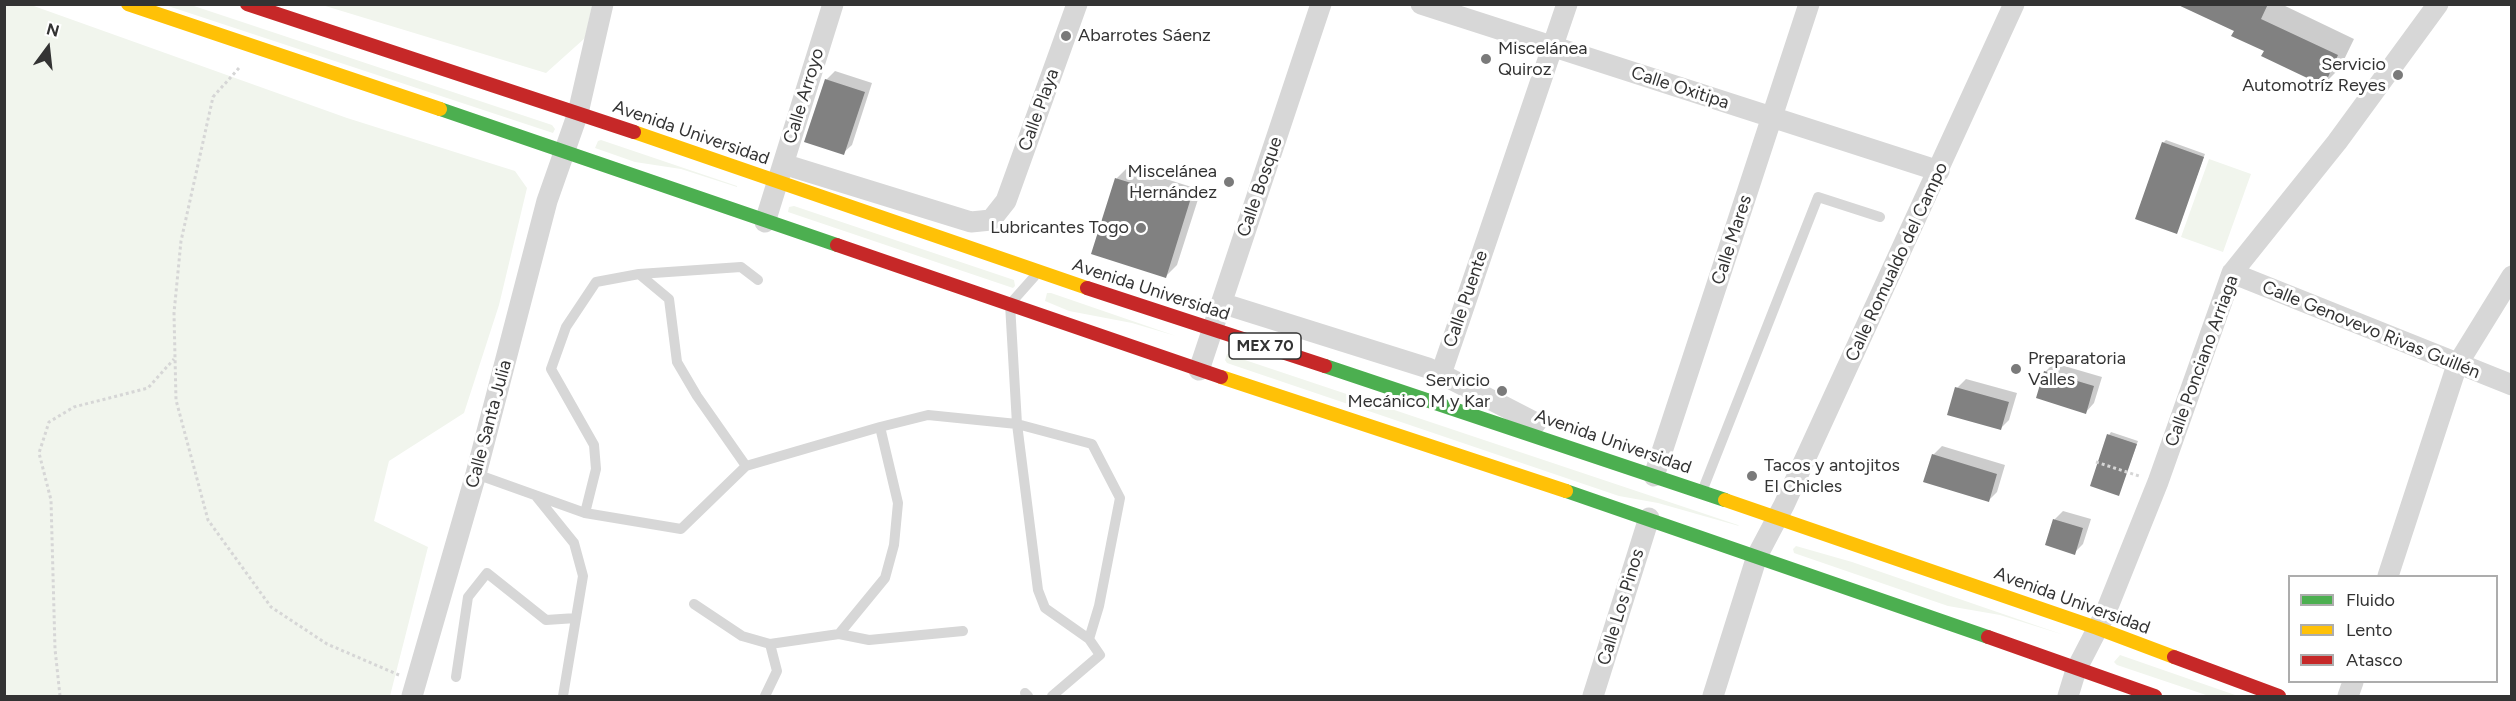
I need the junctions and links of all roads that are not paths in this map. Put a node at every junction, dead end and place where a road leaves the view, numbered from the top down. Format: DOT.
graph roads {
  1 [pos="128,4"];
  2 [pos="247,4"];
  3 [pos="603,4"];
  4 [pos="833,4"];
  5 [pos="1077,4"];
  6 [pos="1321,4"];
  7 [pos="1421,4"];
  8 [pos="1567,4"];
  9 [pos="1809,4"];
  10 [pos="2014,4"];
  11 [pos="2438,4"];
  12 [pos="1553,47"];
  13 [pos="578,113"];
  14 [pos="1773,117"];
  15 [pos="564,151"];
  16 [pos="1940,171"];
  17 [pos="781,173"];
  18 [pos="1880,218"];
  19 [pos="765,222"];
  20 [pos="1039,272"];
  21 [pos="2232,273"];
  22 [pos="639,274"];
  23 [pos="2511,276"];
  24 [pos="758,280"];
  25 [pos="1221,303"];
  26 [pos="1010,304"];
  27 [pos="1212,328"];
  28 [pos="2457,365"];
  29 [pos="1199,370"];
  30 [pos="1441,374"];
  31 [pos="2511,385"];
  32 [pos="1017,424"];
  33 [pos="880,426"];
  34 [pos="746,466"];
  35 [pos="1655,469"];
  36 [pos="476,474"];
  37 [pos="1705,484"];
  38 [pos="535,496"];
  39 [pos="1781,511"];
  40 [pos="585,513"];
  41 [pos="1649,518"];
  42 [pos="1756,556"];
  43 [pos="2388,575"];
  44 [pos="694,604"];
  45 [pos="576,618"];
  46 [pos="2101,621"];
  47 [pos="963,631"];
  48 [pos="838,634"];
  49 [pos="1089,639"];
  50 [pos="770,644"];
  51 [pos="2076,670"];
  52 [pos="456,677"];
  53 [pos="415,690"];
  54 [pos="563,696"];
  55 [pos="765,696"];
  56 [pos="1052,696"];
  57 [pos="1593,696"];
  58 [pos="1713,696"];
  59 [pos="2068,696"];
  60 [pos="2155,696"];
  61 [pos="2279,696"];
  1 -- 15 [label="main road, MEX 70"];
  2 -- 13 [label="main road, Avenida Universidad / MEX 70"];
  3 -- 13 [label="street, Calle Santa Julia"];
  4 -- 17 [label="street, Calle Arroyo"];
  5 -- 17 [label="street, Calle Playa"];
  6 -- 25 [label="street, Calle Bosque"];
  7 -- 12 [label="street, Calle Oxitipa"];
  8 -- 12 [label="street, Calle Puente"];
  9 -- 14 [label="street, Calle Mares"];
  10 -- 16 [label="street, Calle Romualdo del Campo"];
  11 -- 21 [label="street, Calle Ponciano Arriaga"];
  12 -- 14 [label="street, Calle Oxitipa"];
  12 -- 30 [label="street, Calle Puente"];
  13 -- 15 [label="street, Calle Santa Julia"];
  13 -- 17 [label="main road, Avenida Universidad / MEX 70"];
  14 -- 16 [label="street, Calle Oxitipa"];
  14 -- 35 [label="street, Calle Mares"];
  15 -- 19 [label="main road, MEX 70"];
  15 -- 36 [label="street, Calle Santa Julia"];
  16 -- 39 [label="street, Calle Romualdo del Campo"];
  17 -- 19 [label="street, Calle Arroyo"];
  17 -- 20 [label="main road, Avenida Universidad / MEX 70"];
  18 -- 37 [label="lane"];
  19 -- 26 [label="main road, MEX 70"];
  20 -- 26 [label="lane"];
  20 -- 27 [label="main road, Avenida Universidad / MEX 70"];
  21 -- 28 [label="street, Calle Genovevo Rivas Guillén"];
  21 -- 46 [label="street, Calle Ponciano Arriaga"];
  22 -- 24 [label="lane"];
  22 -- 34 [label="lane"];
  22 -- 40 [label="lane"];
  23 -- 28 [label="street"];
  25 -- 27 [label="street, Calle Bosque"];
  25 -- 30 [label="street"];
  26 -- 29 [label="main road, MEX 70"];
  26 -- 32 [label="lane"];
  27 -- 29 [label="street, Calle Bosque"];
  27 -- 35 [label="main road, Avenida Universidad / MEX 70"];
  28 -- 31 [label="street, Calle Genovevo Rivas Guillén"];
  28 -- 43 [label="street"];
  29 -- 41 [label="main road, MEX 70"];
  30 -- 35 [label="street"];
  32 -- 33 [label="lane"];
  32 -- 49 [label="lane"];
  32 -- 49 [label="lane"];
  33 -- 34 [label="lane"];
  33 -- 48 [label="lane"];
  34 -- 40 [label="lane"];
  35 -- 37 [label="street"];
  36 -- 38 [label="lane"];
  36 -- 53 [label="street, Calle Santa Julia"];
  37 -- 39 [label="street"];
  38 -- 40 [label="lane"];
  38 -- 45 [label="lane"];
  39 -- 42 [label="street, Calle Romualdo del Campo"];
  39 -- 46 [label="street"];
  41 -- 42 [label="main road, MEX 70"];
  41 -- 57 [label="street, Calle Los Pinos"];
  42 -- 51 [label="main road, MEX 70"];
  42 -- 58 [label="street, Calle Romualdo del Campo"];
  44 -- 50 [label="lane"];
  45 -- 52 [label="lane"];
  45 -- 54 [label="lane"];
  46 -- 51 [label="street, Calle Ponciano Arriaga"];
  46 -- 61 [label="main road, Avenida Universidad"];
  47 -- 48 [label="lane"];
  48 -- 50 [label="lane"];
  49 -- 56 [label="lane"];
  50 -- 55 [label="lane"];
  51 -- 59 [label="street, Calle Ponciano Arriaga"];
  51 -- 60 [label="main road, MEX 70"];
}
